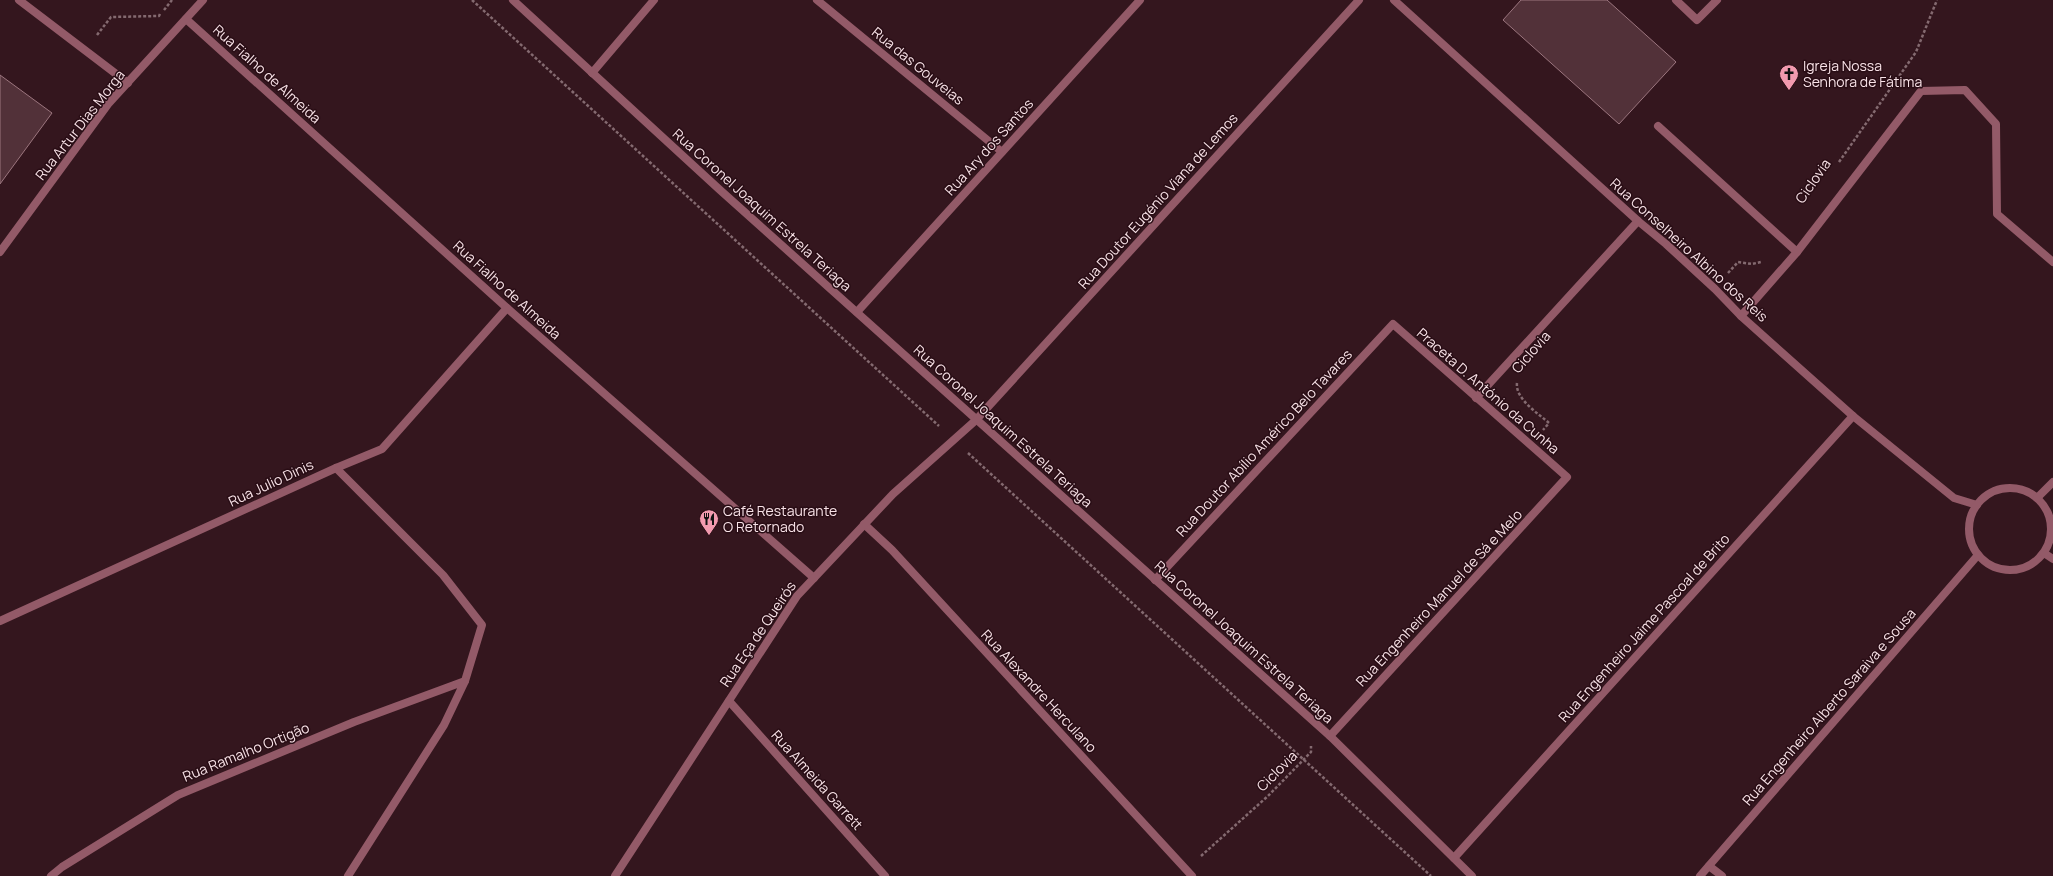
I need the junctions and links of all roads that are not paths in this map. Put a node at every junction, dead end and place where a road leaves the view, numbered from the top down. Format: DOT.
graph roads {
  1 [pos="19,0"];
  2 [pos="202,0"];
  3 [pos="513,0"];
  4 [pos="654,0"];
  5 [pos="817,0"];
  6 [pos="1140,0"];
  7 [pos="1359,0"];
  8 [pos="1394,0"];
  9 [pos="1676,0"];
  10 [pos="1717,0"];
  11 [pos="186,18"];
  12 [pos="592,73"];
  13 [pos="128,82"];
  14 [pos="1658,126"];
  15 [pos="1002,152"];
  16 [pos="1638,221"];
  17 [pos="0,252"];
  18 [pos="1797,252"];
  19 [pos="2053,262"];
  20 [pos="507,308"];
  21 [pos="857,312"];
  22 [pos="1741,316"];
  23 [pos="1392,324"];
  24 [pos="1476,398"];
  25 [pos="1853,416"];
  26 [pos="976,420"];
  27 [pos="336,468"];
  28 [pos="1567,477"];
  29 [pos="2053,482"];
  30 [pos="2037,498"];
  31 [pos="1976,505"];
  32 [pos="864,524"];
  33 [pos="2044,553"];
  34 [pos="1978,555"];
  35 [pos="2053,559"];
  36 [pos="814,578"];
  37 [pos="1155,580"];
  38 [pos="0,621"];
  39 [pos="466,680"];
  40 [pos="729,701"];
  41 [pos="1330,736"];
  42 [pos="1454,858"];
  43 [pos="1710,866"];
  44 [pos="51,876"];
  45 [pos="348,876"];
  46 [pos="615,876"];
  47 [pos="885,876"];
  48 [pos="1192,876"];
  49 [pos="1472,876"];
  50 [pos="1700,876"];
  51 [pos="1722,876"];
  1 -- 13 [label="street"];
  2 -- 11 [label="street, Rua Artur Dias Morga"];
  3 -- 12 [label="street, Rua Coronel Joaquim Estrela Teriaga"];
  4 -- 12 [label="street"];
  5 -- 15 [label="street, Rua das Gouveias"];
  6 -- 15 [label="street, Rua Ary dos Santos"];
  7 -- 26 [label="street, Rua Doutor Eugénio Viana de Lemos"];
  8 -- 16 [label="street, Rua Conselheiro Albino dos Reis"];
  9 -- 10 [label="street"];
  11 -- 13 [label="street, Rua Artur Dias Morga"];
  11 -- 20 [label="street, Rua Fialho de Almeida"];
  12 -- 21 [label="street, Rua Coronel Joaquim Estrela Teriaga"];
  13 -- 17 [label="street, Rua Artur Dias Morga"];
  14 -- 18 [label="street"];
  15 -- 21 [label="street, Rua Ary dos Santos"];
  16 -- 22 [label="street, Rua Conselheiro Albino dos Reis"];
  16 -- 24 [label="street"];
  18 -- 19 [label="street"];
  18 -- 22 [label="street"];
  20 -- 27 [label="street, Rua Julio Dinis"];
  20 -- 36 [label="street, Rua Fialho de Almeida"];
  21 -- 26 [label="street, Rua Coronel Joaquim Estrela Teriaga"];
  22 -- 25 [label="street, Rua Conselheiro Albino dos Reis"];
  23 -- 24 [label="street, Praceta D. António da Cunha"];
  23 -- 37 [label="street, Rua Doutor Abílio Américo Belo Tavares"];
  24 -- 28 [label="street, Praceta D. António da Cunha"];
  25 -- 31 [label="street, Rua Conselheiro Albino dos Reis"];
  25 -- 42 [label="street, Rua Engenheiro Jaime Pascoal de Brito"];
  26 -- 32 [label="street, Rua Eça de Queirós"];
  26 -- 37 [label="street, Rua Coronel Joaquim Estrela Teriaga"];
  27 -- 38 [label="street, Rua Julio Dinis"];
  27 -- 39 [label="street"];
  28 -- 41 [label="street, Rua Engenheiro Manuel de Sá e Melo"];
  29 -- 30 [label="street"];
  30 -- 31 [label="street"];
  30 -- 33 [label="street"];
  31 -- 34 [label="street"];
  32 -- 36 [label="street, Rua Eça de Queirós"];
  32 -- 48 [label="street, Rua Alexandre Herculano"];
  33 -- 34 [label="street"];
  33 -- 35 [label="street"];
  34 -- 43 [label="street, Rua Engenheiro Alberto Saraiva e Sousa"];
  36 -- 40 [label="street, Rua Eça de Queirós"];
  37 -- 41 [label="street, Rua Coronel Joaquim Estrela Teriaga"];
  39 -- 44 [label="street, Rua Ramalho Ortigão"];
  39 -- 45 [label="street"];
  40 -- 46 [label="street, Rua Eça de Queirós"];
  40 -- 47 [label="street, Rua Almeida Garrett"];
  41 -- 42 [label="street, Rua Coronel Joaquim Estrela Teriaga"];
  42 -- 49 [label="street, Rua Coronel Joaquim Estrela Teriaga"];
  43 -- 50 [label="street, Rua Engenheiro Alberto Saraiva e Sousa"];
  43 -- 51 [label="street"];
}
